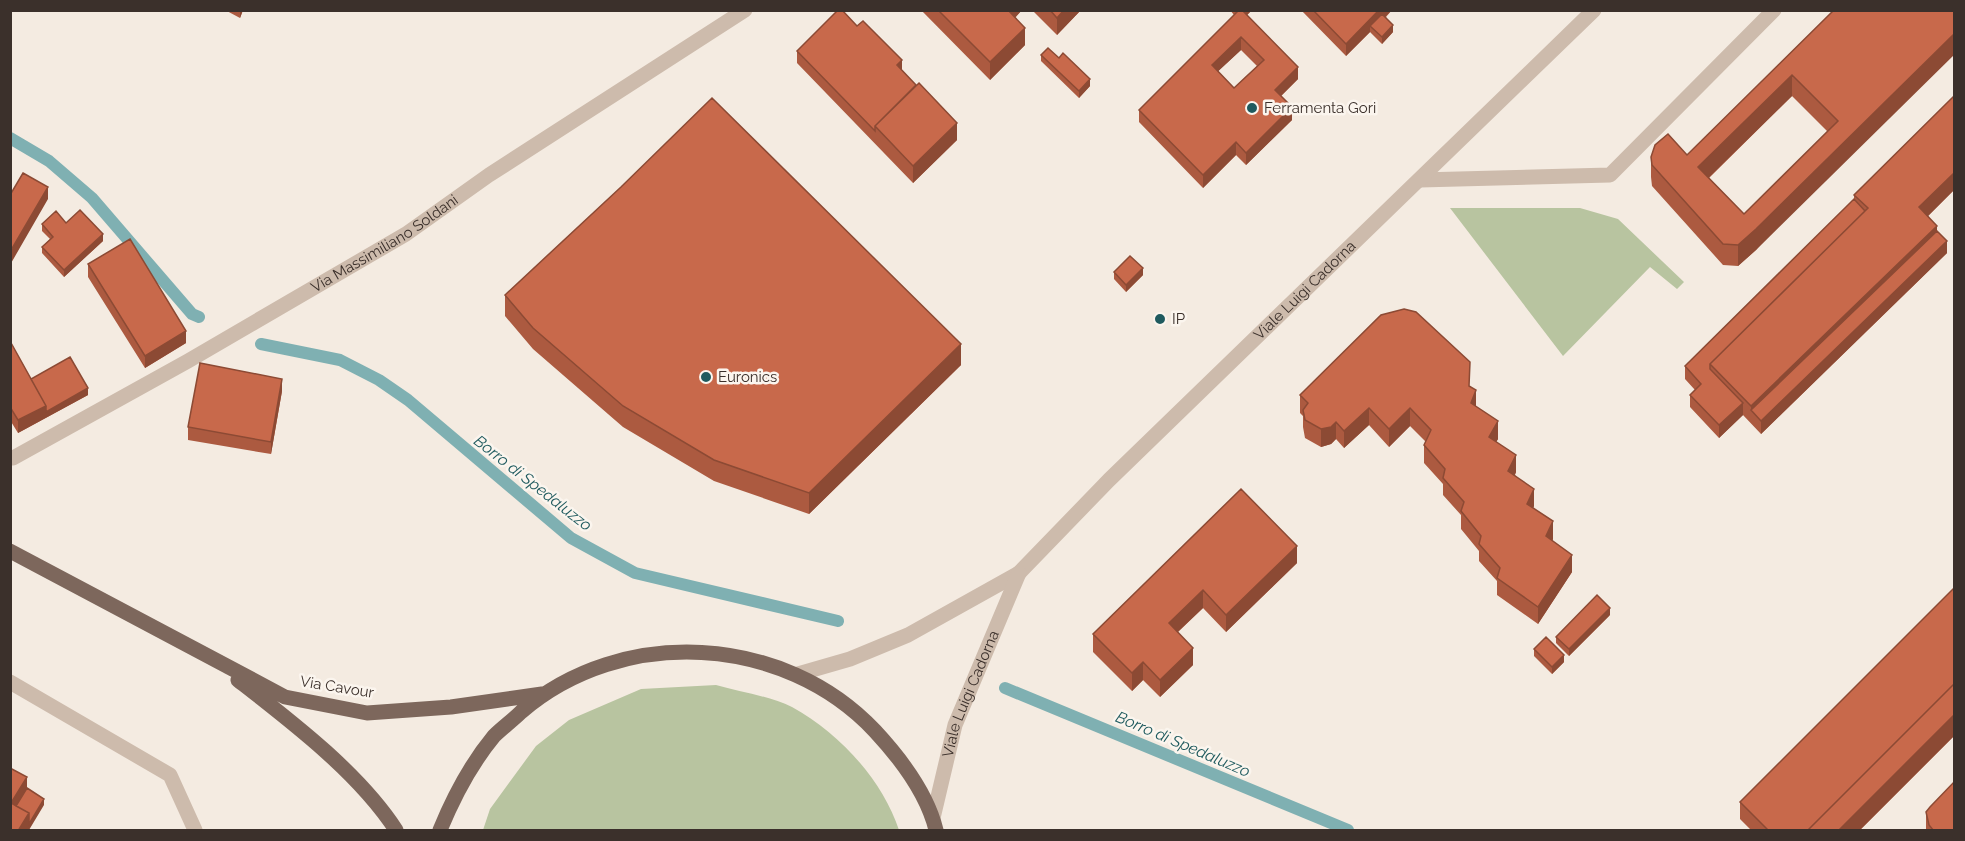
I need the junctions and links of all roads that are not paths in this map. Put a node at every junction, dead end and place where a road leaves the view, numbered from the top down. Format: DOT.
graph roads {
  1 [pos="745,10"];
  2 [pos="1594,10"];
  3 [pos="1774,10"];
  4 [pos="1420,180"];
  5 [pos="13,458"];
  6 [pos="10,551"];
  7 [pos="1018,573"];
  8 [pos="208,656"];
  9 [pos="798,674"];
  10 [pos="10,682"];
  11 [pos="542,694"];
  12 [pos="935,824"];
  13 [pos="195,831"];
  14 [pos="396,831"];
  15 [pos="440,831"];
  1 -- 5 [label="street, Via Massimiliano Soldani"];
  2 -- 4 [label="street, Viale Luigi Cadorna"];
  3 -- 4 [label="street"];
  4 -- 7 [label="street, Viale Luigi Cadorna"];
  6 -- 8 [label="main road, Via Cavour"];
  7 -- 9 [label="street, Viale Luigi Cadorna"];
  7 -- 12 [label="street, Viale Luigi Cadorna"];
  8 -- 11 [label="main road, Via Cavour"];
  8 -- 14 [label="main road, Via Cavour"];
  9 -- 11 [label="main road"];
  9 -- 12 [label="main road"];
  10 -- 13 [label="street"];
  11 -- 15 [label="main road"];
}
